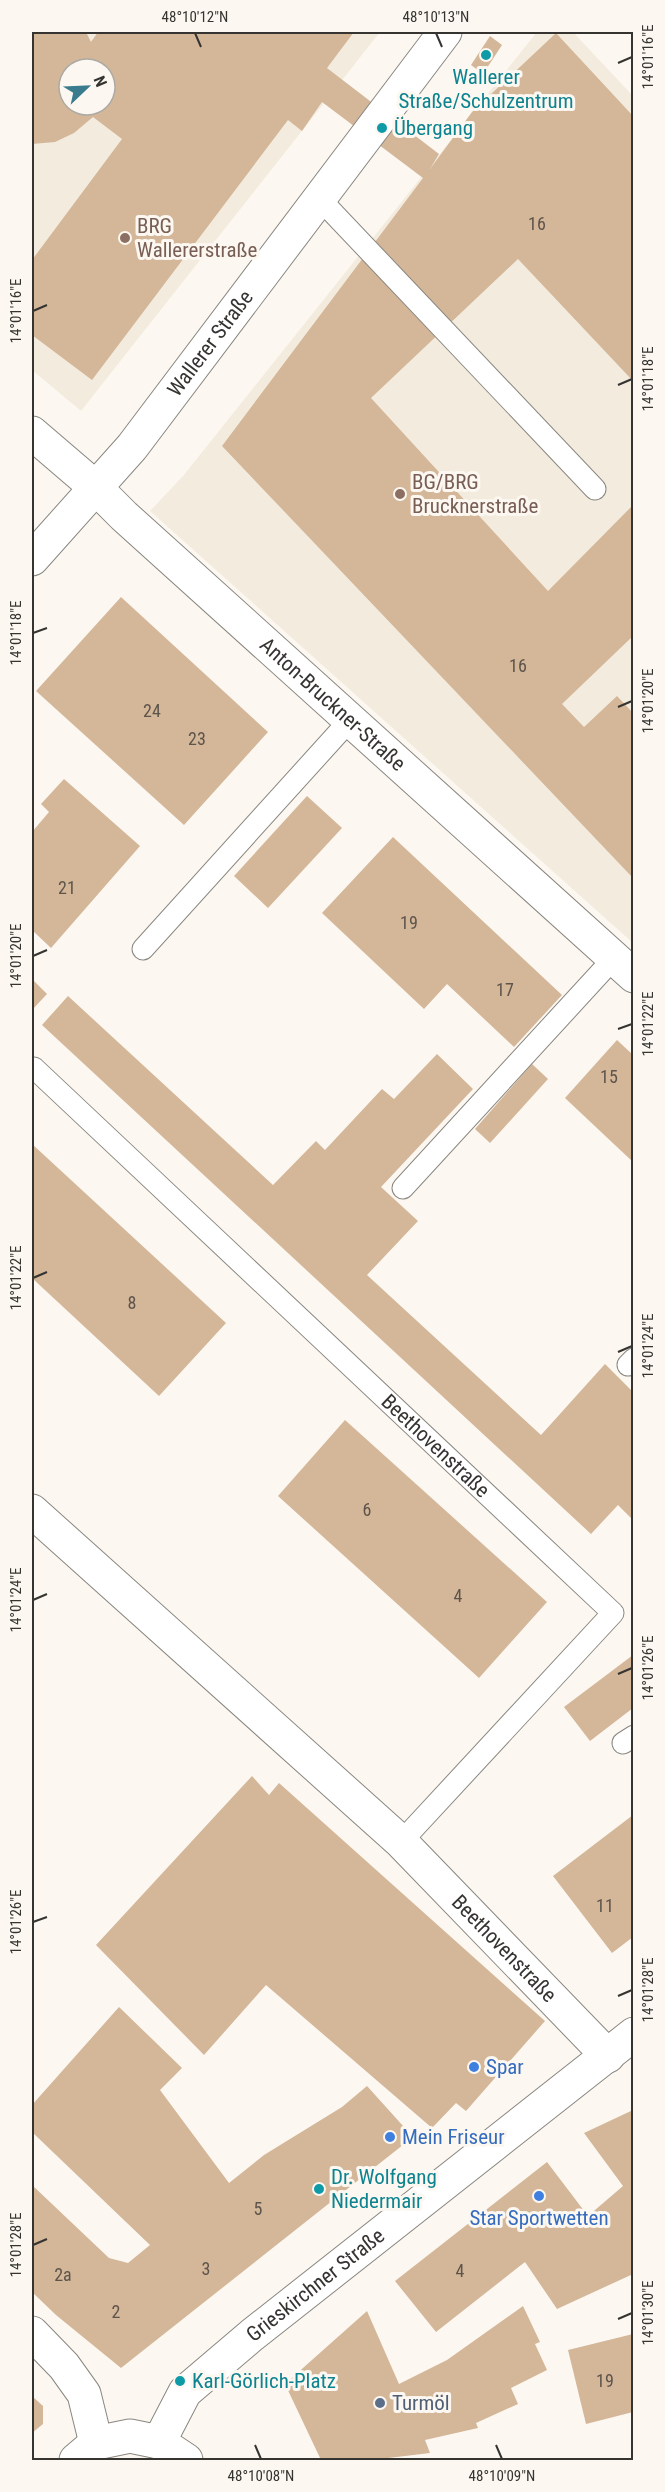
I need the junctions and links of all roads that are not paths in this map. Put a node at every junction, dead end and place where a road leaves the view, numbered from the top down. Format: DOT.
graph roads {
  1 [pos="445,32"];
  2 [pos="318,197"];
  3 [pos="32,433"];
  4 [pos="95,487"];
  5 [pos="595,489"];
  6 [pos="32,559"];
  7 [pos="350,720"];
  8 [pos="143,949"];
  9 [pos="624,967"];
  10 [pos="32,1071"];
  11 [pos="402,1188"];
  12 [pos="32,1511"];
  13 [pos="401,1842"];
  14 [pos="633,2034"];
  15 [pos="608,2056"];
  16 [pos="32,2333"];
  17 [pos="159,2442"];
  18 [pos="86,2452"];
  19 [pos="186,2460"];
  1 -- 2 [label="street, Wallerer Straße"];
  2 -- 4 [label="street, Wallerer Straße"];
  2 -- 5 [label="lane"];
  3 -- 4 [label="street, Anton-Bruckner-Straße"];
  4 -- 6 [label="street, Wallerer Straße"];
  4 -- 7 [label="street, Anton-Bruckner-Straße"];
  7 -- 8 [label="lane"];
  7 -- 9 [label="street, Anton-Bruckner-Straße"];
  9 -- 11 [label="lane"];
  10 -- 13 [label="lane, Beethovenstraße"];
  12 -- 13 [label="street, Beethovenstraße"];
  13 -- 15 [label="street, Beethovenstraße"];
  14 -- 15 [label="street, Grieskirchner Straße"];
  15 -- 17 [label="street, Grieskirchner Straße"];
  16 -- 18 [label="street"];
  17 -- 18 [label="street"];
  17 -- 19 [label="street"];
}
